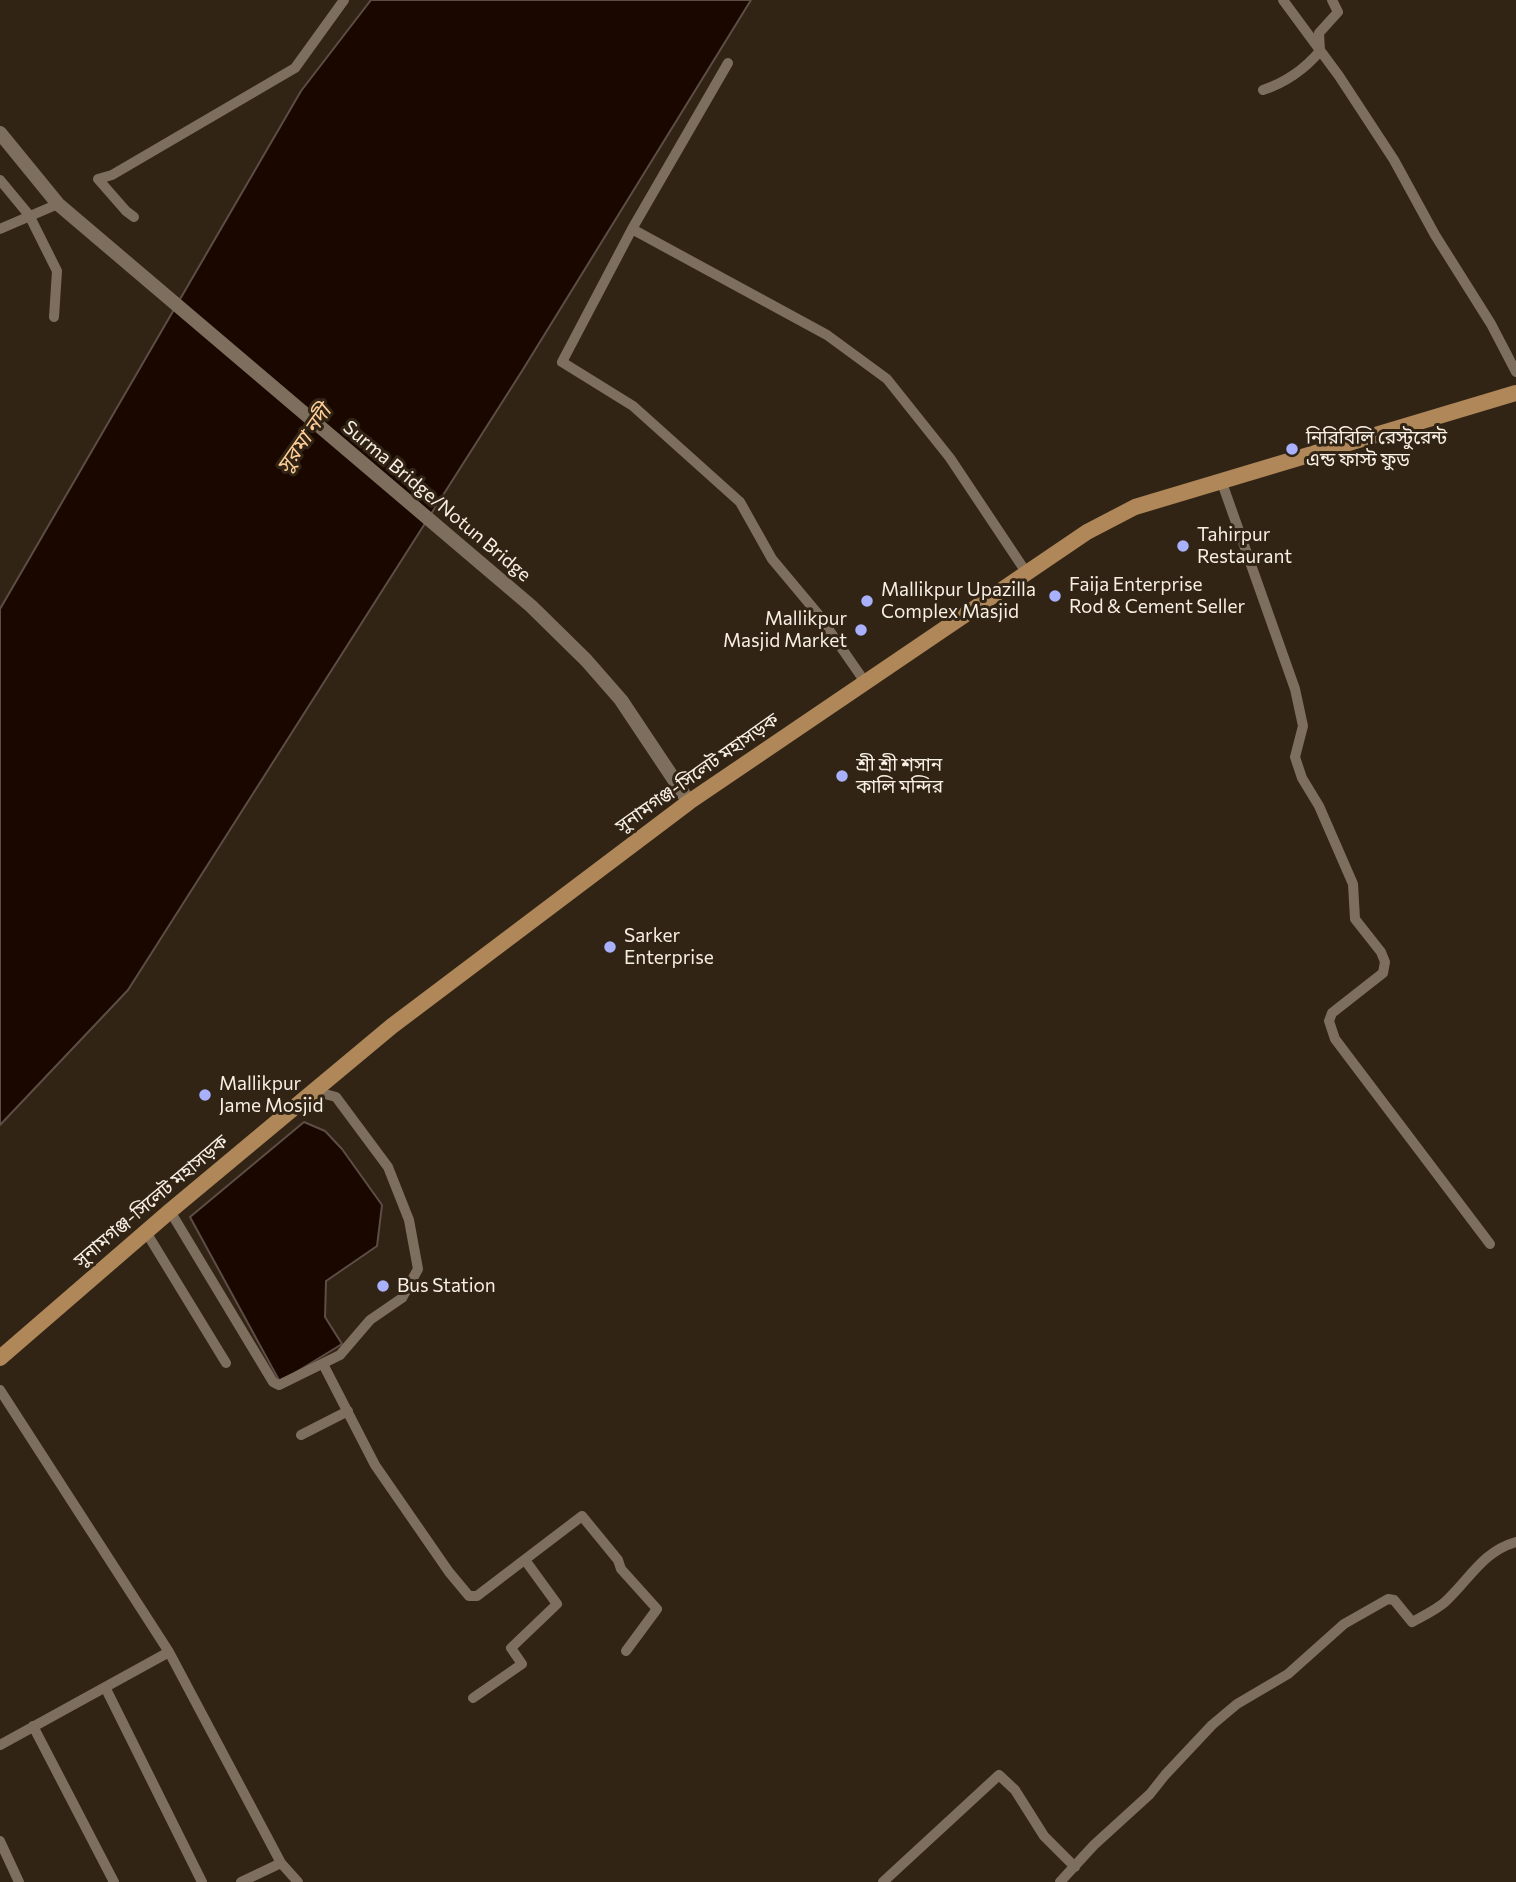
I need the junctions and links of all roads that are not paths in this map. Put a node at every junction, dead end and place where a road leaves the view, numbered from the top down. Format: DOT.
graph roads {
  1 [pos="344,0"];
  2 [pos="1283,0"];
  3 [pos="1332,0"];
  4 [pos="1320,51"];
  5 [pos="728,63"];
  6 [pos="1263,90"];
  7 [pos="0,133"];
  8 [pos="0,180"];
  9 [pos="58,204"];
  10 [pos="29,215"];
  11 [pos="134,217"];
  12 [pos="0,229"];
  13 [pos="632,229"];
  14 [pos="54,317"];
  15 [pos="1516,372"];
  16 [pos="1516,393"];
  17 [pos="1222,480"];
  18 [pos="1026,572"];
  19 [pos="865,682"];
  20 [pos="689,802"];
  21 [pos="314,1091"];
  22 [pos="170,1211"];
  23 [pos="146,1232"];
  24 [pos="1490,1244"];
  25 [pos="0,1358"];
  26 [pos="226,1363"];
  27 [pos="323,1364"];
  28 [pos="0,1390"];
  29 [pos="348,1410"];
  30 [pos="301,1435"];
  31 [pos="1516,1542"];
  32 [pos="525,1560"];
  33 [pos="626,1651"];
  34 [pos="169,1652"];
  35 [pos="105,1687"];
  36 [pos="472,1698"];
  37 [pos="33,1726"];
  38 [pos="0,1745"];
  39 [pos="0,1841"];
  40 [pos="281,1863"];
  41 [pos="1075,1867"];
  42 [pos="19,1882"];
  43 [pos="114,1882"];
  44 [pos="202,1882"];
  45 [pos="241,1882"];
  46 [pos="298,1882"];
  47 [pos="883,1882"];
  48 [pos="1060,1882"];
  1 -- 11 [label="street"];
  2 -- 4 [label="street"];
  3 -- 4 [label="street"];
  4 -- 6 [label="street"];
  4 -- 15 [label="street"];
  5 -- 13 [label="street"];
  7 -- 9 [label="main road, Surma Bridge/Notun Bridge"];
  8 -- 10 [label="street"];
  9 -- 10 [label="street"];
  9 -- 20 [label="main road, Surma Bridge/Notun Bridge"];
  10 -- 12 [label="street"];
  10 -- 14 [label="street"];
  13 -- 18 [label="street"];
  13 -- 19 [label="street"];
  16 -- 17 [label="main road, সুনামগঞ্জ-সিলেট মহাসড়ক"];
  17 -- 18 [label="main road, সুনামগঞ্জ-সিলেট মহাসড়ক"];
  17 -- 24 [label="street"];
  18 -- 19 [label="main road, সুনামগঞ্জ-সিলেট মহাসড়ক"];
  19 -- 20 [label="main road, সুনামগঞ্জ-সিলেট মহাসড়ক"];
  20 -- 21 [label="main road, সুনামগঞ্জ-সিলেট মহাসড়ক"];
  21 -- 22 [label="main road, সুনামগঞ্জ-সিলেট মহাসড়ক"];
  21 -- 27 [label="street"];
  22 -- 23 [label="main road, সুনামগঞ্জ-সিলেট মহাসড়ক"];
  22 -- 27 [label="street"];
  23 -- 25 [label="main road, সুনামগঞ্জ-সিলেট মহাসড়ক"];
  23 -- 26 [label="street"];
  27 -- 29 [label="street"];
  28 -- 34 [label="street"];
  29 -- 30 [label="street"];
  29 -- 32 [label="street"];
  31 -- 41 [label="street"];
  32 -- 33 [label="street"];
  32 -- 36 [label="street"];
  34 -- 35 [label="street"];
  34 -- 40 [label="street"];
  35 -- 37 [label="street"];
  35 -- 44 [label="street"];
  37 -- 38 [label="street"];
  37 -- 43 [label="street"];
  39 -- 42 [label="street"];
  40 -- 45 [label="street"];
  40 -- 46 [label="street"];
  41 -- 47 [label="street"];
  41 -- 48 [label="street"];
}
